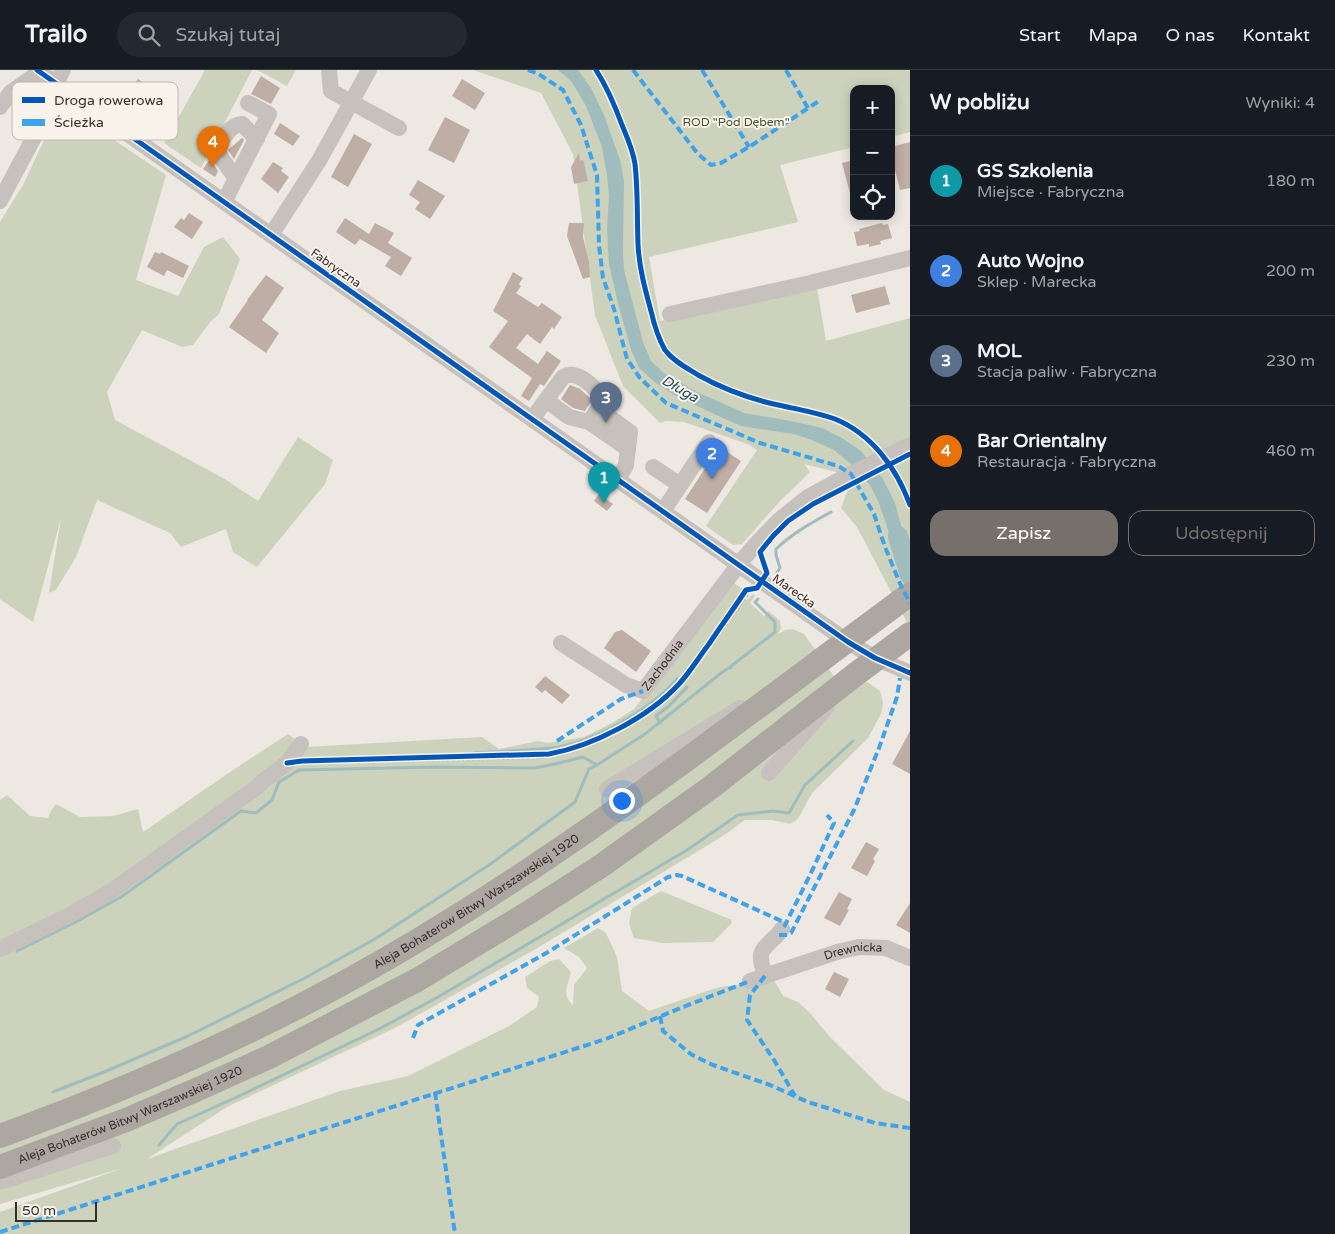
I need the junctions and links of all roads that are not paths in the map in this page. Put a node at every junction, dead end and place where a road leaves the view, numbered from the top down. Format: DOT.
graph roads {
  1 [pos="329,70"];
  2 [pos="369,70"];
  3 [pos="39,71"];
  4 [pos="60,80"];
  5 [pos="14,82"];
  6 [pos="5,86"];
  7 [pos="248,103"];
  8 [pos="351,103"];
  9 [pos="0,107"];
  10 [pos="399,128"];
  11 [pos="257,139"];
  12 [pos="30,140"];
  13 [pos="141,140"];
  14 [pos="236,179"];
  15 [pos="0,201"];
  16 [pos="224,202"];
  17 [pos="271,235"];
  18 [pos="910,258"];
  19 [pos="670,314"];
  20 [pos="546,400"];
  21 [pos="597,410"];
  22 [pos="532,419"];
  23 [pos="709,442"];
  24 [pos="905,448"];
  25 [pos="628,449"];
  26 [pos="653,467"];
  27 [pos="620,481"];
  28 [pos="680,486"];
  29 [pos="663,511"];
  30 [pos="739,564"];
  31 [pos="910,594"];
  32 [pos="910,634"];
  33 [pos="561,643"];
  34 [pos="821,660"];
  35 [pos="910,672"];
  36 [pos="856,674"];
  37 [pos="301,744"];
  38 [pos="768,772"];
  39 [pos="606,789"];
  40 [pos="782,929"];
  41 [pos="0,949"];
  42 [pos="910,958"];
  43 [pos="766,976"];
  44 [pos="750,981"];
  45 [pos="0,1136"];
  46 [pos="113,1146"];
  47 [pos="0,1167"];
  48 [pos="0,1182"];
  1 -- 8 [label="street"];
  2 -- 8 [label="street"];
  3 -- 4 [label="street, Fabryczna"];
  3 -- 5 [label="street"];
  6 -- 9 [label="street"];
  7 -- 11 [label="street"];
  8 -- 10 [label="street"];
  8 -- 17 [label="street"];
  11 -- 14 [label="street"];
  11 -- 14 [label="street"];
  12 -- 15 [label="street"];
  13 -- 16 [label="street, Fabryczna"];
  14 -- 16 [label="street"];
  16 -- 17 [label="street, Fabryczna"];
  17 -- 22 [label="street, Fabryczna"];
  18 -- 19 [label="street"];
  20 -- 21 [label="street"];
  20 -- 21 [label="street"];
  20 -- 22 [label="street"];
  21 -- 25 [label="street"];
  21 -- 25 [label="street"];
  22 -- 27 [label="street, Fabryczna"];
  23 -- 28 [label="street"];
  24 -- 30 [label="street, Zachodnia"];
  25 -- 27 [label="street"];
  26 -- 28 [label="street"];
  27 -- 29 [label="street, Marecka"];
  28 -- 29 [label="street"];
  29 -- 30 [label="street, Marecka"];
  30 -- 33 [label="street, Zachodnia"];
  30 -- 35 [label="street, Marecka"];
  31 -- 34 [label="highway, Aleja Bohaterów Bitwy Warszawskiej 1920, bridge"];
  32 -- 36 [label="highway, Aleja Bohaterów Bitwy Warszawskiej 1920, bridge"];
  34 -- 39 [label="street"];
  34 -- 45 [label="highway, Aleja Bohaterów Bitwy Warszawskiej 1920"];
  36 -- 38 [label="street"];
  36 -- 47 [label="highway, Aleja Bohaterów Bitwy Warszawskiej 1920"];
  37 -- 41 [label="street"];
  40 -- 43 [label="street"];
  42 -- 43 [label="street, Drewnicka"];
  43 -- 44 [label="street, Drewnicka"];
  46 -- 48 [label="street"];
}
